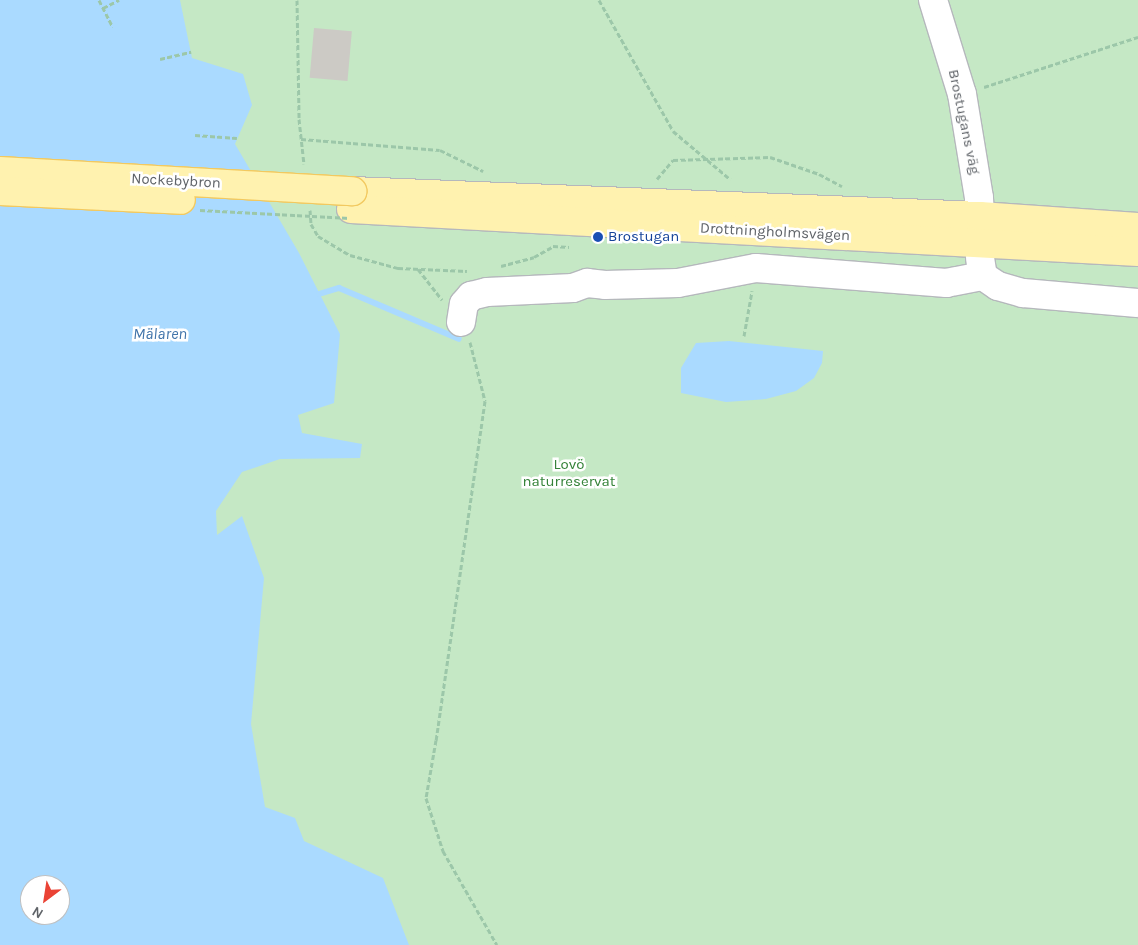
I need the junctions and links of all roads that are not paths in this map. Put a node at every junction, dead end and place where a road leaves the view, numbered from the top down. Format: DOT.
graph roads {
  1 [pos="933,0"];
  2 [pos="0,171"];
  3 [pos="0,191"];
  4 [pos="352,200"];
  5 [pos="1138,227"];
  6 [pos="980,230"];
  7 [pos="1138,252"];
  8 [pos="983,276"];
  9 [pos="1138,303"];
  10 [pos="461,322"];
  1 -- 6 [label="street, Brostugans väg"];
  2 -- 4 [label="main road, Nockebybron, bridge"];
  3 -- 4 [label="main road, Nockebybron, bridge"];
  4 -- 6 [label="main road, Drottningholmsvägen"];
  5 -- 6 [label="main road, Drottningholmsvägen"];
  6 -- 7 [label="main road, Drottningholmsvägen"];
  6 -- 8 [label="street, Brostugans väg"];
  8 -- 9 [label="street"];
  8 -- 10 [label="street"];
}
